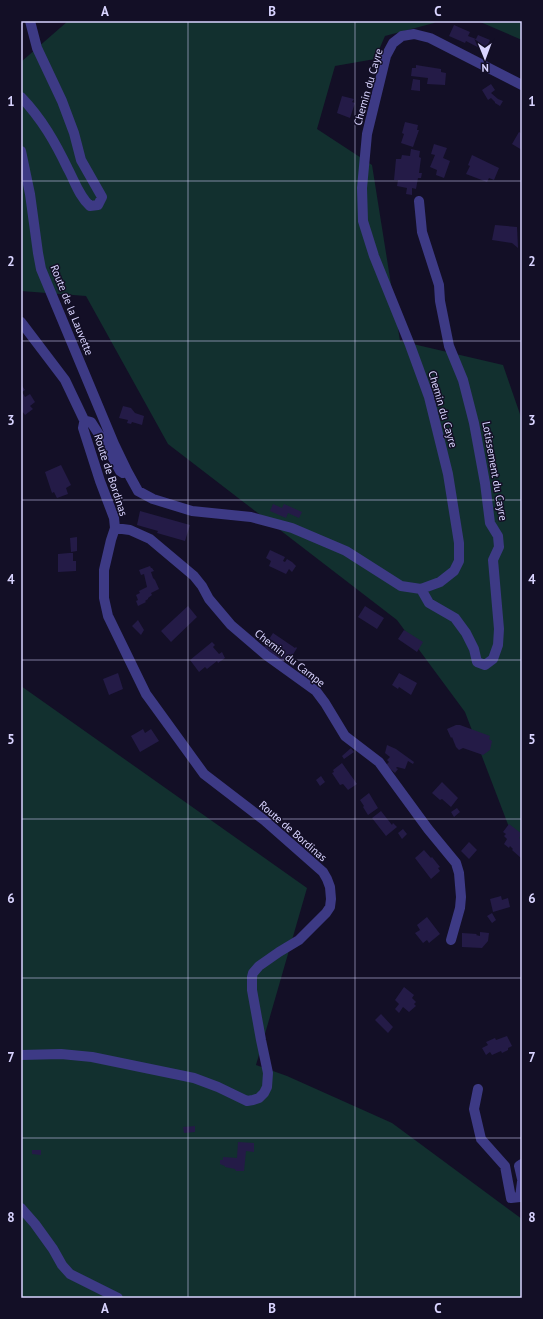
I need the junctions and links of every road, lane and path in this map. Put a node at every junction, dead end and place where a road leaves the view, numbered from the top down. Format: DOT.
graph roads {
  1 [pos="30,21"];
  2 [pos="522,85"];
  3 [pos="21,97"];
  4 [pos="21,150"];
  5 [pos="419,201"];
  6 [pos="21,322"];
  7 [pos="85,422"];
  8 [pos="127,471"];
  9 [pos="116,528"];
  10 [pos="421,589"];
  11 [pos="452,940"];
  12 [pos="21,1055"];
  13 [pos="478,1089"];
  14 [pos="522,1164"];
  15 [pos="522,1180"];
  16 [pos="21,1208"];
  17 [pos="118,1298"];
  1 -- 3 [label="street"];
  2 -- 10 [label="street, Chemin du Cayre"];
  4 -- 8 [label="street, Route de la Lauvette"];
  5 -- 10 [label="street, Lotissement du Cayre"];
  6 -- 7 [label="street"];
  7 -- 8 [label="street, Route de Bordinas"];
  7 -- 9 [label="street, Route de Bordinas"];
  8 -- 10 [label="street, Chemin du Cayre"];
  9 -- 11 [label="street, Chemin du Campe"];
  9 -- 12 [label="street, Route de Bordinas"];
  13 -- 15 [label="street"];
  14 -- 15 [label="street"];
  16 -- 17 [label="street"];
}
